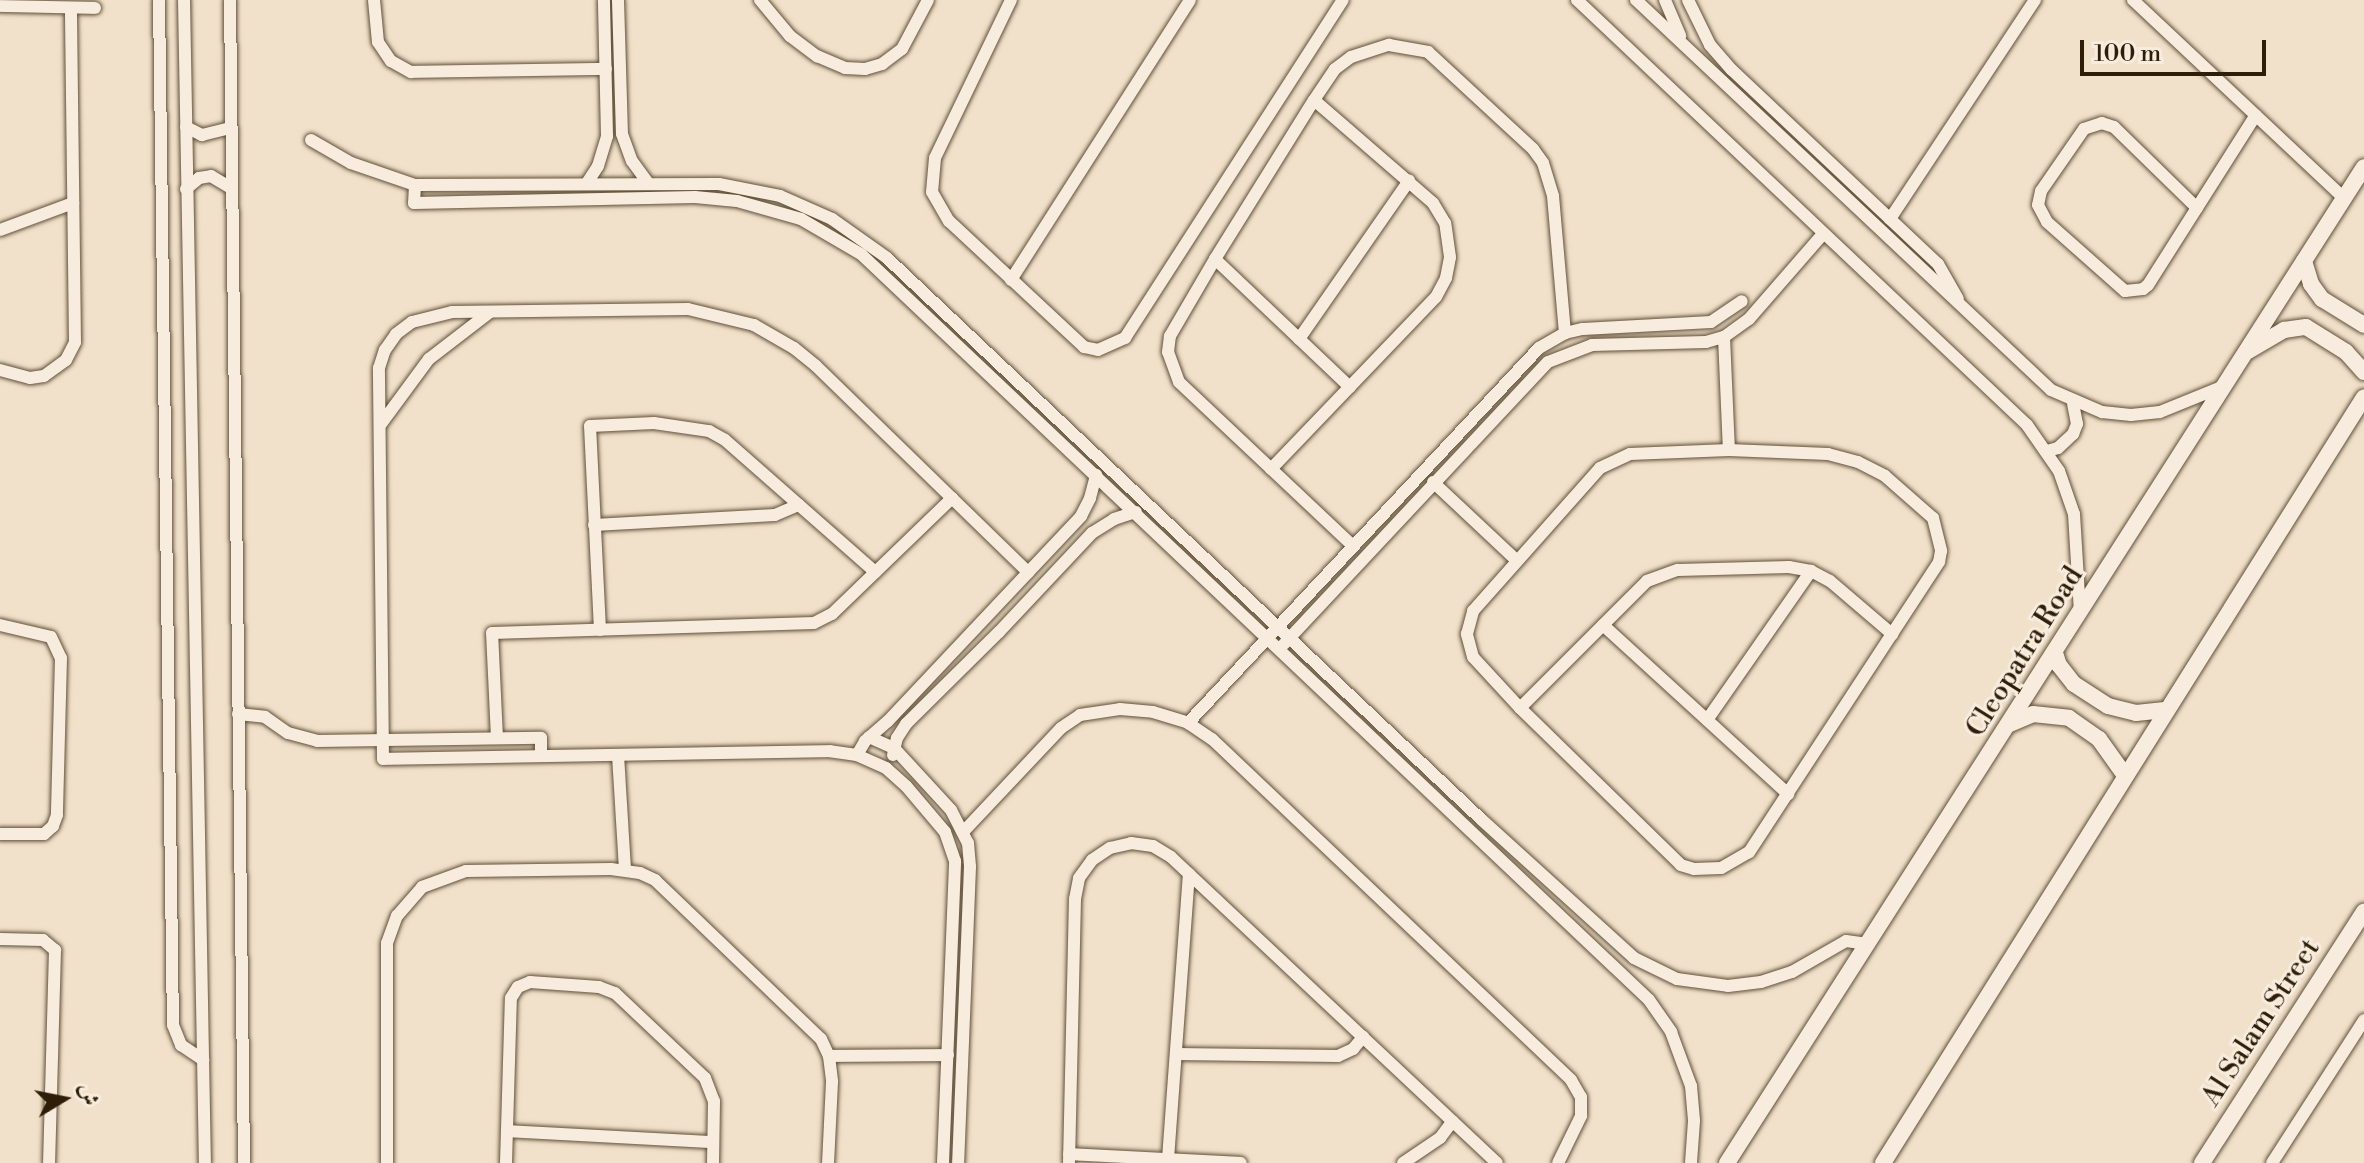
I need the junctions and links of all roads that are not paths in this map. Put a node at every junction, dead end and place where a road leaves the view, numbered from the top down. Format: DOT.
graph roads {
  1 [pos="159,0"];
  2 [pos="184,0"];
  3 [pos="230,0"];
  4 [pos="374,0"];
  5 [pos="604,0"];
  6 [pos="618,0"];
  7 [pos="760,0"];
  8 [pos="928,0"];
  9 [pos="1011,0"];
  10 [pos="1190,0"];
  11 [pos="1343,0"];
  12 [pos="1577,0"];
  13 [pos="1636,0"];
  14 [pos="1665,0"];
  15 [pos="1688,0"];
  16 [pos="2035,0"];
  17 [pos="2133,0"];
  18 [pos="0,6"];
  19 [pos="71,8"];
  20 [pos="95,8"];
  21 [pos="1688,49"];
  22 [pos="606,69"];
  23 [pos="1314,100"];
  24 [pos="2256,115"];
  25 [pos="186,127"];
  26 [pos="231,128"];
  27 [pos="1802,136"];
  28 [pos="311,140"];
  29 [pos="1794,148"];
  30 [pos="2364,167"];
  31 [pos="1409,181"];
  32 [pos="587,183"];
  33 [pos="648,183"];
  34 [pos="415,185"];
  35 [pos="231,188"];
  36 [pos="186,189"];
  37 [pos="2344,198"];
  38 [pos="73,203"];
  39 [pos="2197,208"];
  40 [pos="1890,219"];
  41 [pos="0,230"];
  42 [pos="1823,234"];
  43 [pos="1215,259"];
  44 [pos="2304,261"];
  45 [pos="1011,280"];
  46 [pos="1742,301"];
  47 [pos="1964,308"];
  48 [pos="490,312"];
  49 [pos="2364,325"];
  50 [pos="1565,333"];
  51 [pos="1724,337"];
  52 [pos="1299,339"];
  53 [pos="1539,348"];
  54 [pos="2246,352"];
  55 [pos="1548,362"];
  56 [pos="0,370"];
  57 [pos="2364,372"];
  58 [pos="2224,386"];
  59 [pos="1350,387"];
  60 [pos="164,393"];
  61 [pos="189,393"];
  62 [pos="2364,397"];
  63 [pos="2073,403"];
  64 [pos="380,427"];
  65 [pos="1729,450"];
  66 [pos="2047,451"];
  67 [pos="1271,469"];
  68 [pos="1096,475"];
  69 [pos="1433,482"];
  70 [pos="952,498"];
  71 [pos="799,505"];
  72 [pos="1136,512"];
  73 [pos="594,525"];
  74 [pos="1353,546"];
  75 [pos="1517,561"];
  76 [pos="1811,571"];
  77 [pos="875,572"];
  78 [pos="1028,572"];
  79 [pos="2080,613"];
  80 [pos="0,625"];
  81 [pos="1603,625"];
  82 [pos="1278,628"];
  83 [pos="600,630"];
  84 [pos="1892,634"];
  85 [pos="1268,638"];
  86 [pos="1289,638"];
  87 [pos="1279,649"];
  88 [pos="2055,653"];
  89 [pos="1520,708"];
  90 [pos="2165,710"];
  91 [pos="238,714"];
  92 [pos="1707,720"];
  93 [pos="1188,723"];
  94 [pos="2010,724"];
  95 [pos="869,737"];
  96 [pos="497,738"];
  97 [pos="382,740"];
  98 [pos="894,748"];
  99 [pos="618,755"];
  100 [pos="857,755"];
  101 [pos="541,756"];
  102 [pos="886,768"];
  103 [pos="2124,774"];
  104 [pos="1788,794"];
  105 [pos="964,831"];
  106 [pos="0,834"];
  107 [pos="625,870"];
  108 [pos="1189,874"];
  109 [pos="2364,912"];
  110 [pos="0,939"];
  111 [pos="1868,944"];
  112 [pos="960,949"];
  113 [pos="1647,968"];
  114 [pos="1637,986"];
  115 [pos="2364,1020"];
  116 [pos="1363,1037"];
  117 [pos="1176,1054"];
  118 [pos="948,1055"];
  119 [pos="829,1056"];
  120 [pos="203,1060"];
  121 [pos="945,1115"];
  122 [pos="960,1116"];
  123 [pos="1453,1121"];
  124 [pos="507,1131"];
  125 [pos="713,1142"];
  126 [pos="1069,1158"];
  127 [pos="1168,1159"];
  128 [pos="49,1163"];
  129 [pos="205,1163"];
  130 [pos="244,1163"];
  131 [pos="387,1163"];
  132 [pos="506,1163"];
  133 [pos="713,1163"];
  134 [pos="828,1163"];
  135 [pos="943,1163"];
  136 [pos="958,1163"];
  137 [pos="1241,1163"];
  138 [pos="1403,1163"];
  139 [pos="1497,1163"];
  140 [pos="1558,1163"];
  141 [pos="1691,1163"];
  142 [pos="1727,1163"];
  143 [pos="1883,1163"];
  144 [pos="2202,1163"];
  145 [pos="2272,1163"];
  1 -- 60 [label="street"];
  2 -- 25 [label="street"];
  3 -- 26 [label="street"];
  4 -- 22 [label="street"];
  5 -- 22 [label="street"];
  6 -- 33 [label="street"];
  7 -- 8 [label="street"];
  9 -- 45 [label="street"];
  10 -- 45 [label="street"];
  11 -- 45 [label="street"];
  12 -- 42 [label="street"];
  13 -- 21 [label="street"];
  14 -- 21 [label="street"];
  15 -- 27 [label="street"];
  16 -- 40 [label="street"];
  17 -- 24 [label="street"];
  18 -- 19 [label="street"];
  19 -- 20 [label="street"];
  19 -- 38 [label="street"];
  21 -- 29 [label="street"];
  22 -- 32 [label="street"];
  23 -- 31 [label="street"];
  23 -- 43 [label="street"];
  23 -- 50 [label="street"];
  24 -- 37 [label="street"];
  24 -- 39 [label="street"];
  25 -- 26 [label="street"];
  25 -- 36 [label="street"];
  26 -- 35 [label="street"];
  27 -- 29 [label="street"];
  27 -- 40 [label="street"];
  28 -- 34 [label="street"];
  29 -- 47 [label="street"];
  30 -- 37 [label="main road, Cleopatra Road"];
  31 -- 52 [label="street"];
  31 -- 59 [label="street"];
  32 -- 33 [label="street"];
  32 -- 34 [label="street"];
  33 -- 82 [label="street"];
  34 -- 68 [label="street"];
  35 -- 36 [label="street"];
  35 -- 91 [label="street"];
  36 -- 61 [label="street"];
  37 -- 44 [label="main road, Cleopatra Road"];
  38 -- 41 [label="street"];
  38 -- 56 [label="street"];
  39 -- 39 [label="street"];
  40 -- 47 [label="street"];
  42 -- 51 [label="street"];
  42 -- 66 [label="street"];
  43 -- 52 [label="street"];
  43 -- 67 [label="street"];
  44 -- 49 [label="main road"];
  44 -- 54 [label="main road, Cleopatra Road"];
  46 -- 50 [label="street"];
  47 -- 63 [label="street"];
  48 -- 64 [label="street"];
  48 -- 64 [label="street"];
  48 -- 70 [label="street"];
  50 -- 53 [label="street"];
  51 -- 55 [label="street"];
  51 -- 65 [label="street"];
  52 -- 59 [label="street"];
  53 -- 55 [label="street"];
  53 -- 74 [label="street"];
  54 -- 57 [label="main road"];
  54 -- 58 [label="main road, Cleopatra Road"];
  55 -- 69 [label="street"];
  58 -- 63 [label="street"];
  58 -- 79 [label="main road, Cleopatra Road"];
  59 -- 67 [label="street"];
  60 -- 61 [label="street"];
  60 -- 120 [label="street"];
  61 -- 120 [label="street"];
  62 -- 90 [label="main road"];
  63 -- 66 [label="street"];
  64 -- 97 [label="street"];
  65 -- 75 [label="street"];
  65 -- 84 [label="street"];
  66 -- 79 [label="street"];
  67 -- 74 [label="street"];
  68 -- 72 [label="street"];
  68 -- 78 [label="street"];
  69 -- 75 [label="street"];
  69 -- 86 [label="street"];
  70 -- 77 [label="street"];
  70 -- 78 [label="street"];
  71 -- 73 [label="street"];
  71 -- 73 [label="street"];
  71 -- 77 [label="street"];
  72 -- 85 [label="street"];
  72 -- 98 [label="street"];
  73 -- 83 [label="street"];
  74 -- 82 [label="street"];
  75 -- 89 [label="street"];
  76 -- 81 [label="street"];
  76 -- 84 [label="street"];
  76 -- 92 [label="street"];
  77 -- 83 [label="street"];
  78 -- 95 [label="street"];
  79 -- 88 [label="main road, Cleopatra Road"];
  80 -- 106 [label="street"];
  81 -- 89 [label="street"];
  81 -- 92 [label="street"];
  82 -- 85 [label="street"];
  82 -- 86 [label="street"];
  83 -- 96 [label="street"];
  84 -- 104 [label="street"];
  85 -- 87 [label="street"];
  85 -- 93 [label="street"];
  86 -- 87 [label="street"];
  86 -- 113 [label="street"];
  87 -- 114 [label="street"];
  88 -- 90 [label="main road"];
  88 -- 94 [label="main road, Cleopatra Road"];
  89 -- 104 [label="street"];
  90 -- 103 [label="main road"];
  91 -- 97 [label="street"];
  91 -- 130 [label="street"];
  92 -- 104 [label="street"];
  93 -- 105 [label="street"];
  93 -- 140 [label="street"];
  94 -- 103 [label="main road"];
  94 -- 111 [label="main road, Cleopatra Road"];
  95 -- 98 [label="street"];
  95 -- 100 [label="street"];
  96 -- 97 [label="street"];
  96 -- 101 [label="street"];
  97 -- 101 [label="street"];
  98 -- 102 [label="street"];
  98 -- 105 [label="street"];
  99 -- 100 [label="street"];
  99 -- 101 [label="street"];
  99 -- 107 [label="street"];
  100 -- 102 [label="street"];
  102 -- 112 [label="street"];
  103 -- 143 [label="main road"];
  105 -- 112 [label="street"];
  107 -- 119 [label="street"];
  107 -- 131 [label="street"];
  108 -- 116 [label="street"];
  108 -- 117 [label="street"];
  108 -- 126 [label="street"];
  109 -- 144 [label="main road, Al Salam Street"];
  110 -- 128 [label="street"];
  111 -- 113 [label="street"];
  111 -- 142 [label="main road, Cleopatra Road"];
  112 -- 118 [label="street"];
  112 -- 122 [label="street"];
  113 -- 114 [label="street"];
  114 -- 141 [label="street"];
  115 -- 145 [label="street"];
  116 -- 117 [label="street"];
  116 -- 123 [label="street"];
  117 -- 127 [label="street"];
  118 -- 119 [label="street"];
  118 -- 121 [label="street"];
  119 -- 134 [label="street"];
  120 -- 129 [label="street"];
  121 -- 122 [label="street"];
  121 -- 135 [label="street"];
  122 -- 136 [label="street"];
  123 -- 138 [label="street"];
  123 -- 139 [label="street"];
  124 -- 125 [label="street"];
  124 -- 125 [label="street"];
  124 -- 132 [label="street"];
  125 -- 133 [label="street"];
  126 -- 127 [label="street"];
  127 -- 137 [label="street"];
}
